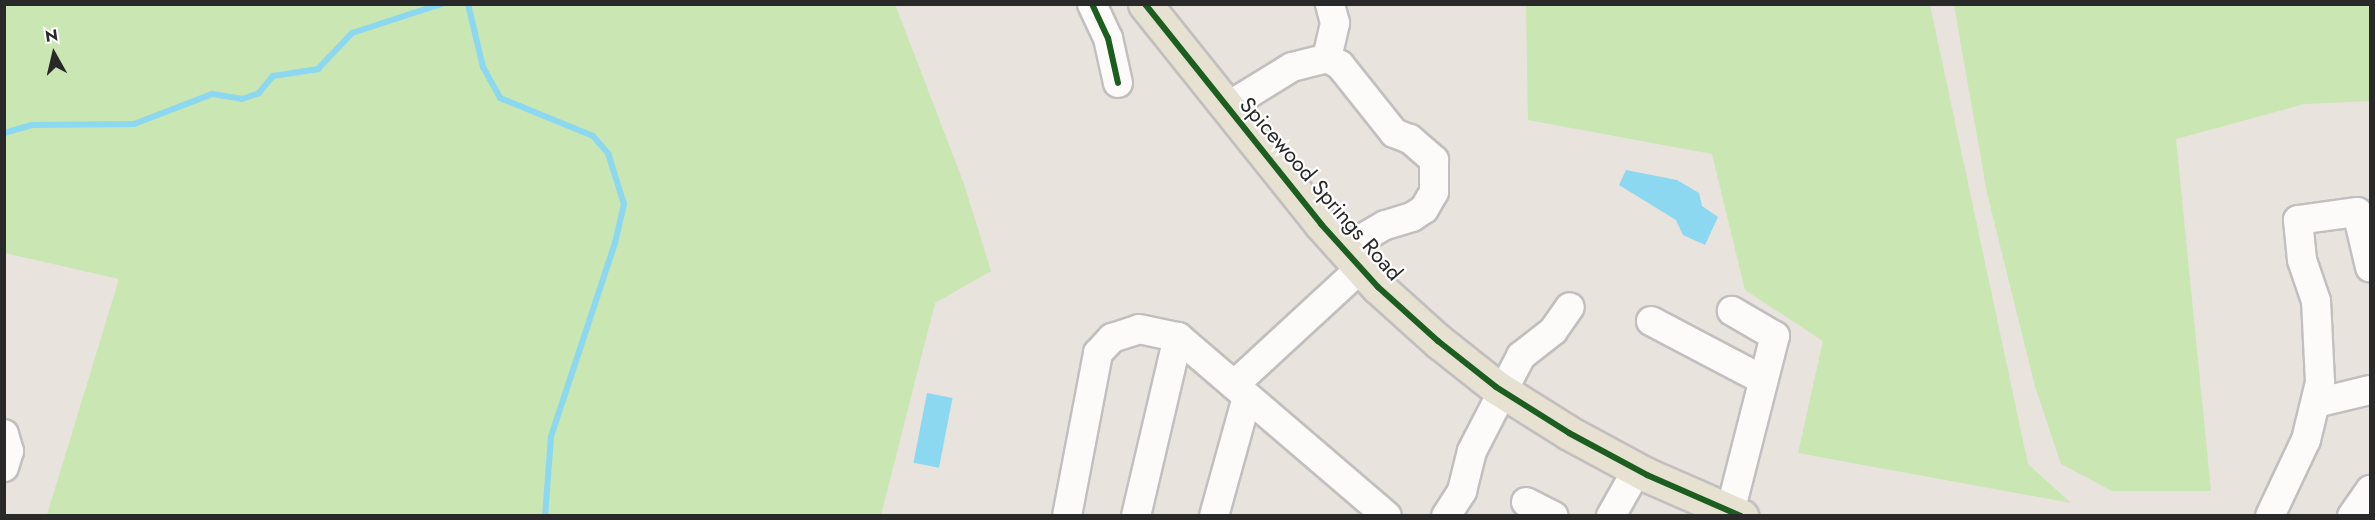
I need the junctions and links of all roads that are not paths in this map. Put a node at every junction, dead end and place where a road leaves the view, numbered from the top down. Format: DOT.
graph roads {
  1 [pos="1092,4"];
  2 [pos="1145,4"];
  3 [pos="1330,4"];
  4 [pos="1327,58"];
  5 [pos="1118,83"];
  6 [pos="1227,107"];
  7 [pos="1352,258"];
  8 [pos="2370,267"];
  9 [pos="1570,308"];
  10 [pos="1732,310"];
  11 [pos="1651,321"];
  12 [pos="1178,337"];
  13 [pos="1763,380"];
  14 [pos="2370,390"];
  15 [pos="1241,391"];
  16 [pos="1502,391"];
  17 [pos="2316,403"];
  18 [pos="4,434"];
  19 [pos="4,467"];
  20 [pos="1636,470"];
  21 [pos="2370,490"];
  22 [pos="1526,502"];
  23 [pos="1697,507"];
  24 [pos="1733,514"];
  25 [pos="1067,516"];
  26 [pos="1136,516"];
  27 [pos="1214,516"];
  28 [pos="1387,516"];
  29 [pos="1446,516"];
  30 [pos="1554,516"];
  31 [pos="1611,516"];
  32 [pos="2270,516"];
  33 [pos="2352,516"];
  1 -- 5 [label="street"];
  2 -- 6 [label="main road, Spicewood Springs Road"];
  3 -- 4 [label="street"];
  4 -- 6 [label="street"];
  4 -- 7 [label="street"];
  6 -- 7 [label="main road, Spicewood Springs Road"];
  7 -- 15 [label="street"];
  7 -- 16 [label="main road, Spicewood Springs Road"];
  8 -- 17 [label="street"];
  9 -- 16 [label="street"];
  10 -- 13 [label="street"];
  11 -- 13 [label="street"];
  12 -- 15 [label="street"];
  12 -- 25 [label="street"];
  12 -- 26 [label="street"];
  13 -- 24 [label="street"];
  14 -- 17 [label="street"];
  15 -- 27 [label="street"];
  15 -- 28 [label="street"];
  16 -- 20 [label="main road, Spicewood Springs Road"];
  16 -- 29 [label="street"];
  17 -- 32 [label="street"];
  18 -- 19 [label="street"];
  20 -- 23 [label="main road, Spicewood Springs Road"];
  20 -- 31 [label="street"];
  21 -- 33 [label="street"];
  22 -- 30 [label="street"];
  23 -- 24 [label="main road, Spicewood Springs Road"];
}
